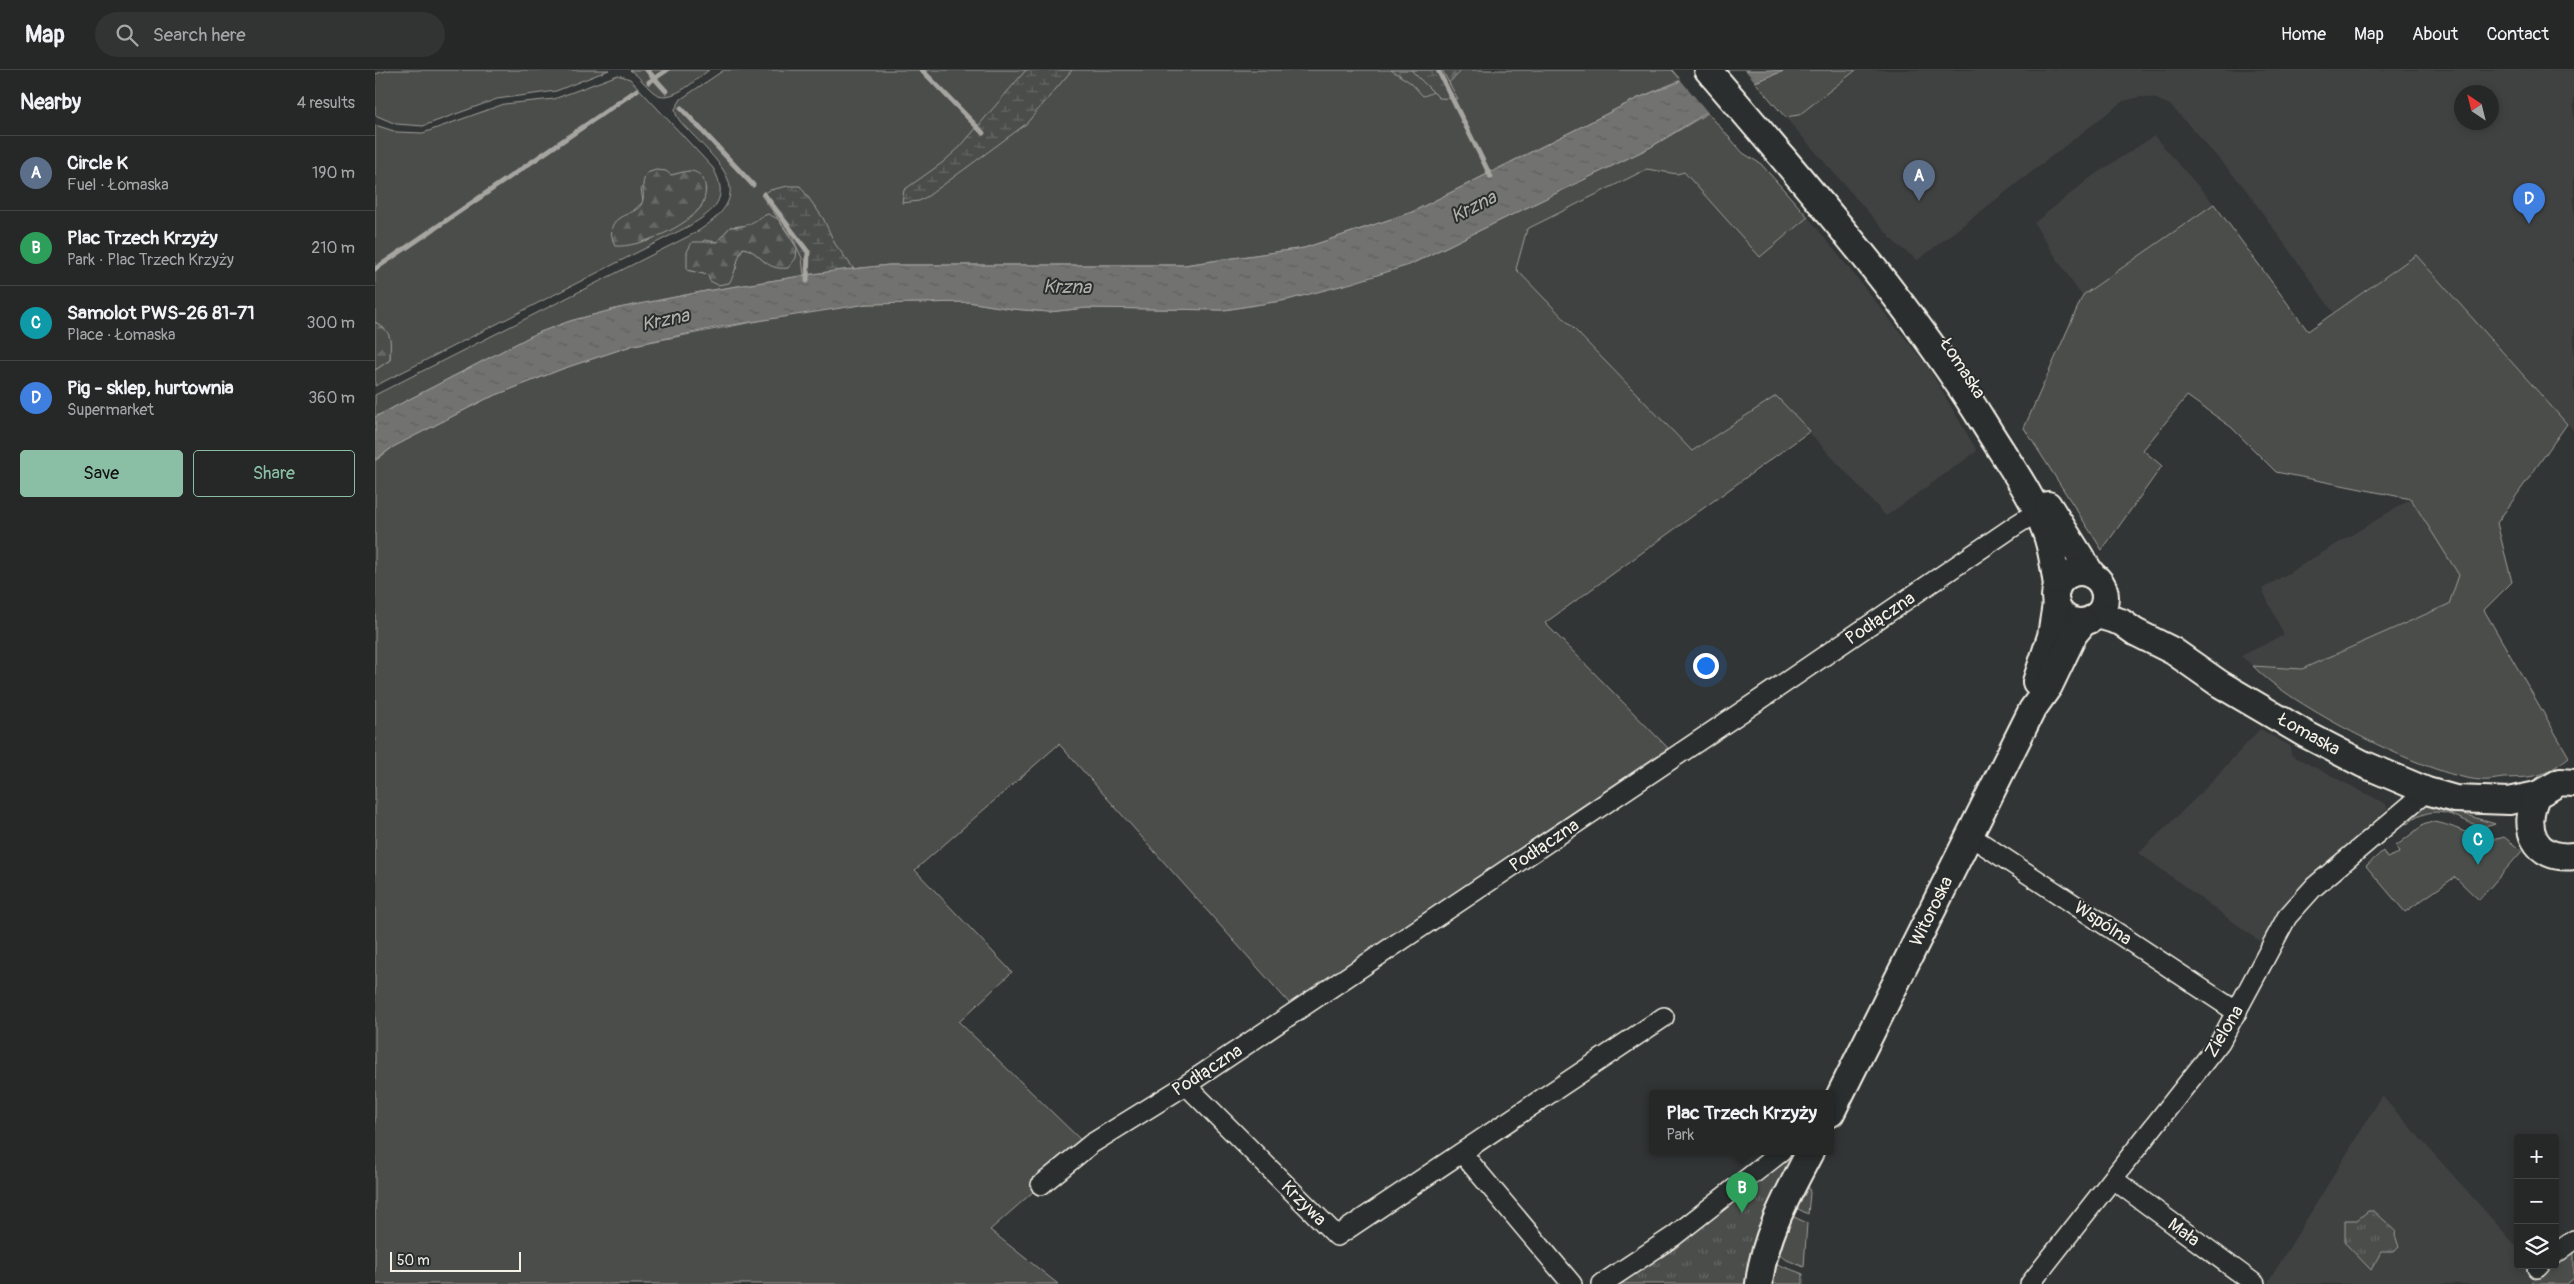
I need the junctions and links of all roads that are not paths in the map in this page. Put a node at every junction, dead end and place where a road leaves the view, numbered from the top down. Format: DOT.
graph roads {
  1 [pos="1708,70"];
  2 [pos="2043,509"];
  3 [pos="2098,581"];
  4 [pos="2057,594"];
  5 [pos="2091,618"];
  6 [pos="2173,651"];
  7 [pos="2032,710"];
  8 [pos="2569,779"];
  9 [pos="2427,791"];
  10 [pos="2537,795"];
  11 [pos="2455,799"];
  12 [pos="1969,835"];
  13 [pos="2535,840"];
  14 [pos="2574,857"];
  15 [pos="2237,1012"];
  16 [pos="1664,1017"];
  17 [pos="1186,1084"];
  18 [pos="1834,1107"];
  19 [pos="1462,1153"];
  20 [pos="1777,1155"];
  21 [pos="1809,1155"];
  22 [pos="2113,1179"];
  23 [pos="1041,1185"];
  24 [pos="2574,1240"];
  25 [pos="2559,1251"];
  26 [pos="1573,1284"];
  27 [pos="1602,1284"];
  28 [pos="1759,1284"];
  29 [pos="2031,1284"];
  30 [pos="2255,1284"];
  1 -- 2 [label="main road, Łomaska"];
  2 -- 3 [label="main road, Łomaska"];
  2 -- 4 [label="main road, Witoroska"];
  2 -- 17 [label="street, Podłączna"];
  3 -- 4 [label="main road"];
  3 -- 5 [label="main road, Witoroska"];
  3 -- 6 [label="main road, Łomaska"];
  4 -- 5 [label="main road"];
  4 -- 7 [label="main road, Witoroska"];
  5 -- 6 [label="main road, Łomaska"];
  5 -- 7 [label="main road, Witoroska"];
  6 -- 9 [label="main road, Łomaska"];
  7 -- 12 [label="main road, Witoroska"];
  8 -- 10 [label="main road, Łomaska"];
  9 -- 11 [label="main road, Łomaska"];
  9 -- 15 [label="street, Zielona"];
  10 -- 11 [label="main road, Łomaska"];
  10 -- 13 [label="main road"];
  11 -- 13 [label="main road, Łomaska"];
  12 -- 15 [label="street, Wspólna"];
  12 -- 18 [label="main road, Witoroska"];
  13 -- 14 [label="main road, Łomaska"];
  15 -- 22 [label="street, Zielona"];
  16 -- 19 [label="street, Krzywa"];
  17 -- 19 [label="street, Krzywa"];
  17 -- 23 [label="street, Podłączna"];
  19 -- 26 [label="street"];
  20 -- 27 [label="street"];
  21 -- 28 [label="main road"];
  22 -- 29 [label="street, Zielona"];
  22 -- 30 [label="street, Mała"];
  24 -- 25 [label="street"];
}
